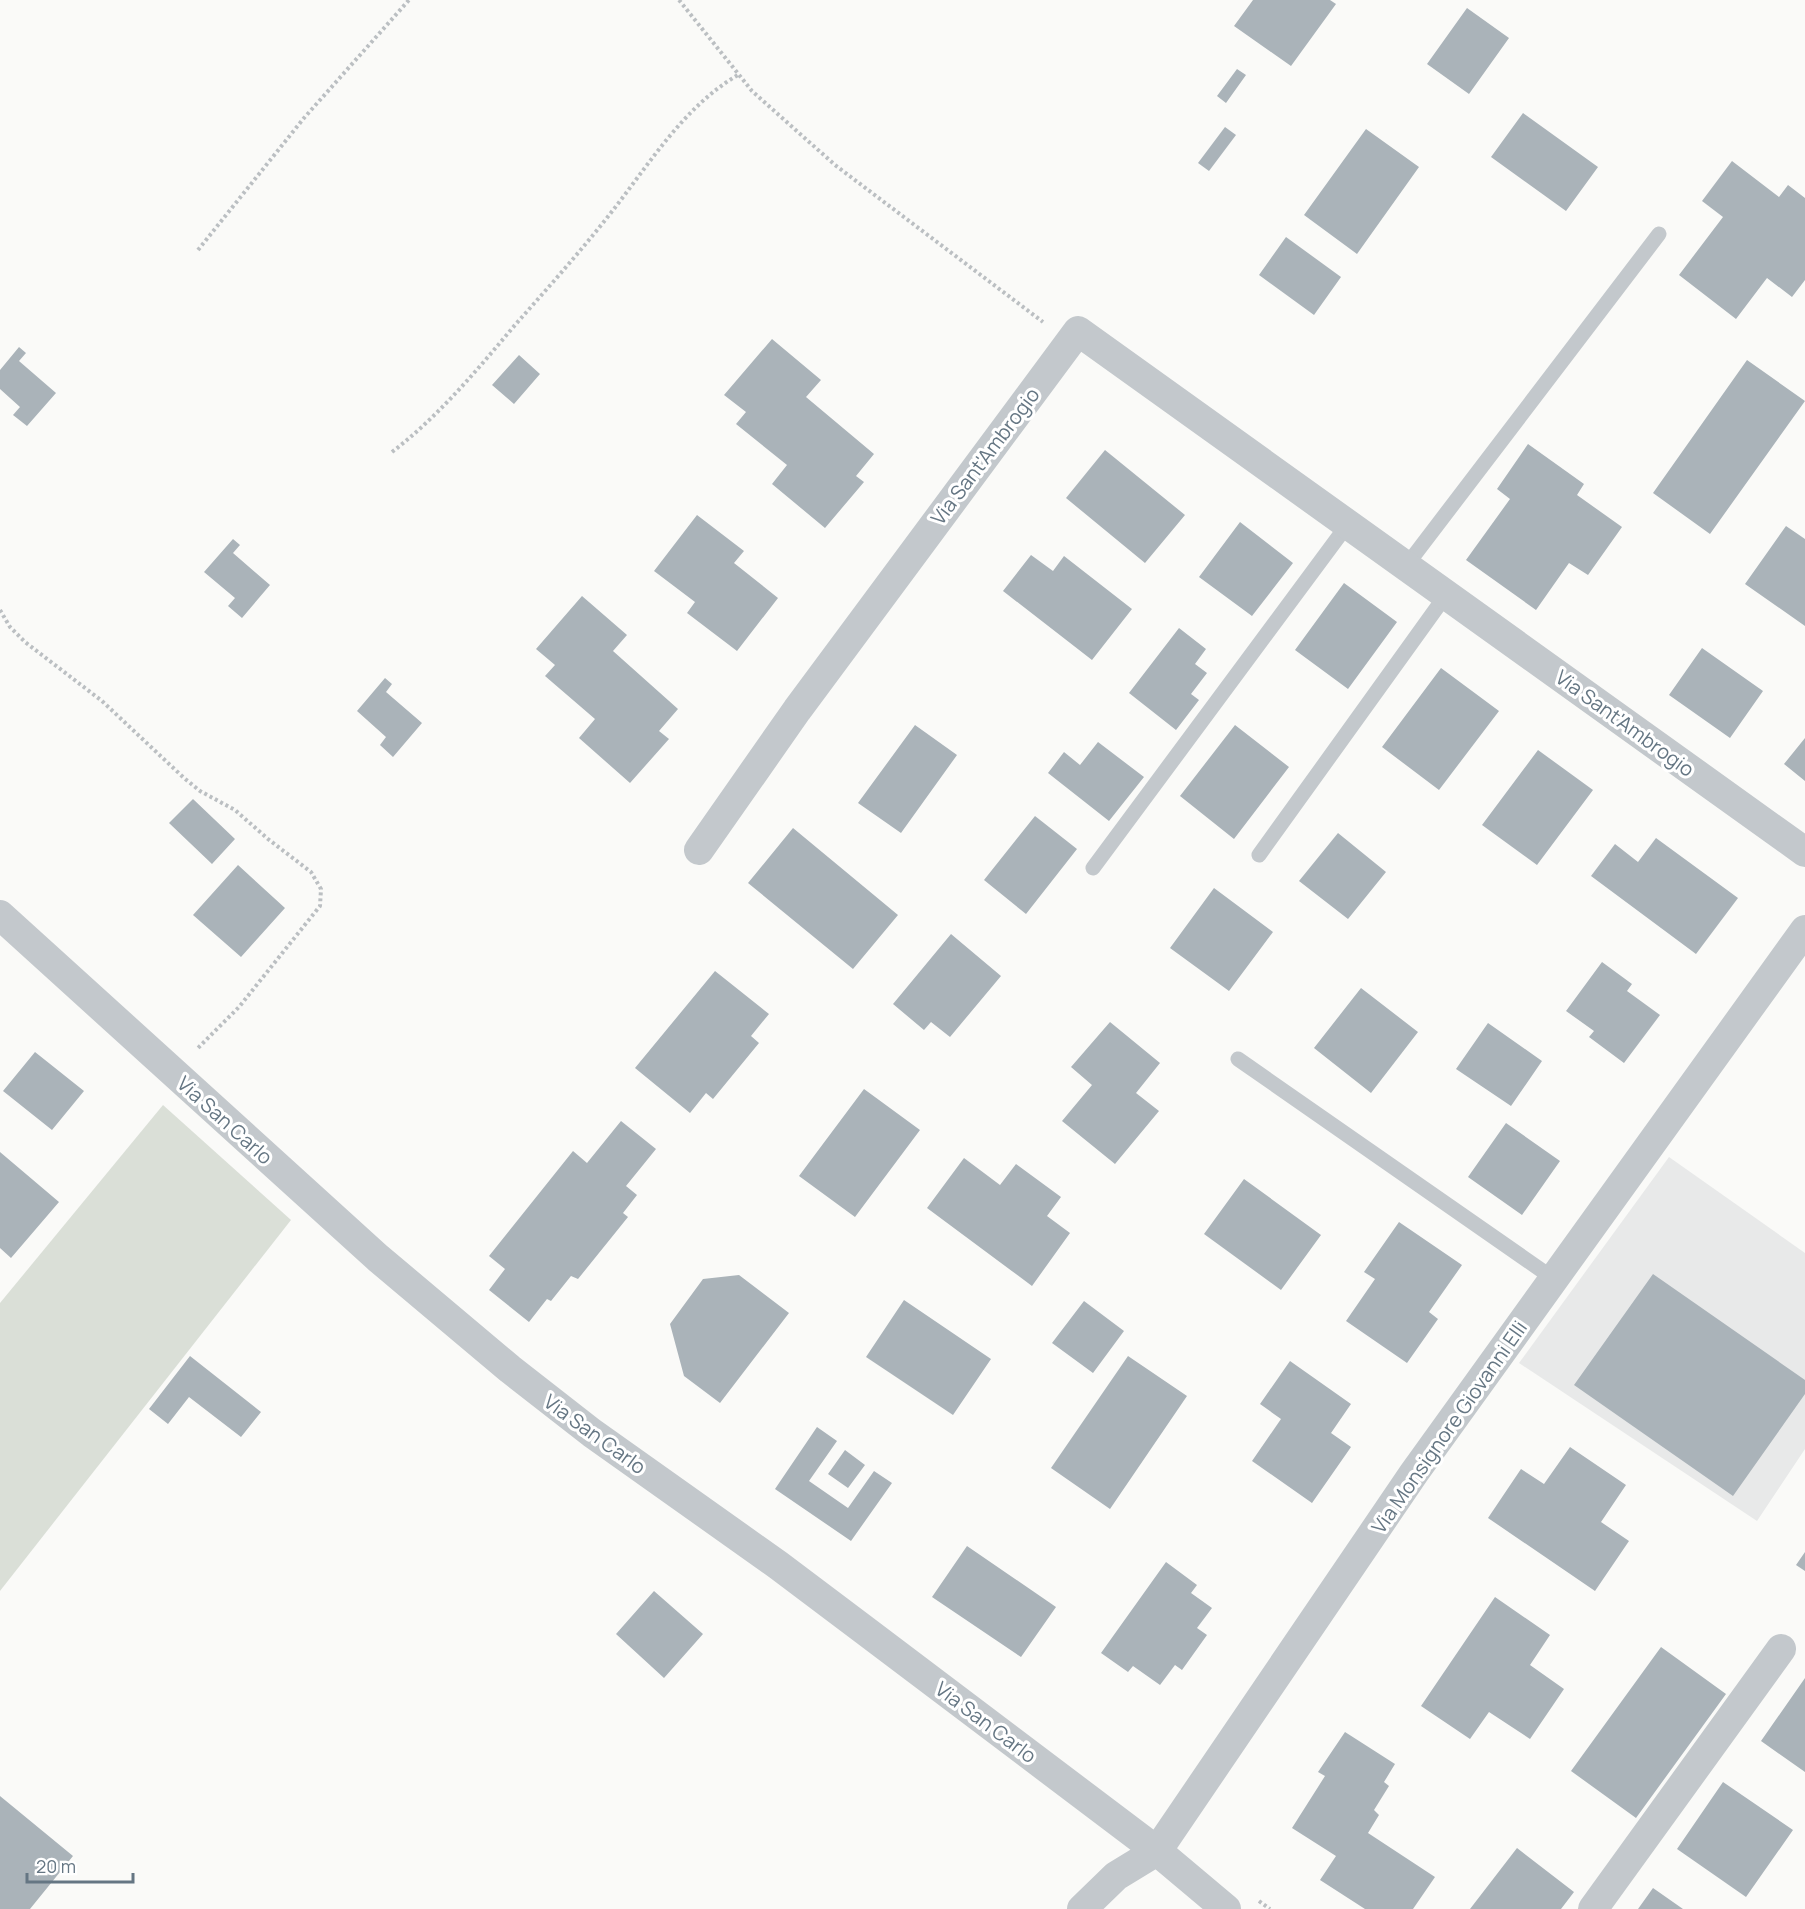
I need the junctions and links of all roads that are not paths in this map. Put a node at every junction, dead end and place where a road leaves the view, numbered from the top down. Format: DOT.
graph roads {
  1 [pos="1659,234"];
  2 [pos="1347,524"];
  3 [pos="1406,566"];
  4 [pos="1446,595"];
  5 [pos="699,850"];
  6 [pos="1805,852"];
  7 [pos="1259,855"];
  8 [pos="1093,868"];
  9 [pos="0,915"];
  10 [pos="1805,930"];
  11 [pos="1238,1059"];
  12 [pos="1554,1279"];
  13 [pos="1781,1649"];
  14 [pos="1157,1851"];
  15 [pos="1082,1909"];
  16 [pos="1226,1909"];
  17 [pos="1593,1909"];
  1 -- 3 [label="lane"];
  2 -- 3 [label="street, Via Sant'Ambrogio"];
  2 -- 5 [label="street, Via Sant'Ambrogio"];
  2 -- 8 [label="lane"];
  3 -- 4 [label="street, Via Sant'Ambrogio"];
  4 -- 6 [label="street, Via Sant'Ambrogio"];
  4 -- 7 [label="lane"];
  9 -- 14 [label="street, Via San Carlo"];
  10 -- 12 [label="street, Via Monsignore Giovanni Elli"];
  11 -- 12 [label="lane"];
  12 -- 14 [label="street, Via Monsignore Giovanni Elli"];
  13 -- 17 [label="street"];
  14 -- 15 [label="street, Via Monsignore Giovanni Elli"];
  14 -- 16 [label="street, Via San Carlo"];
}
